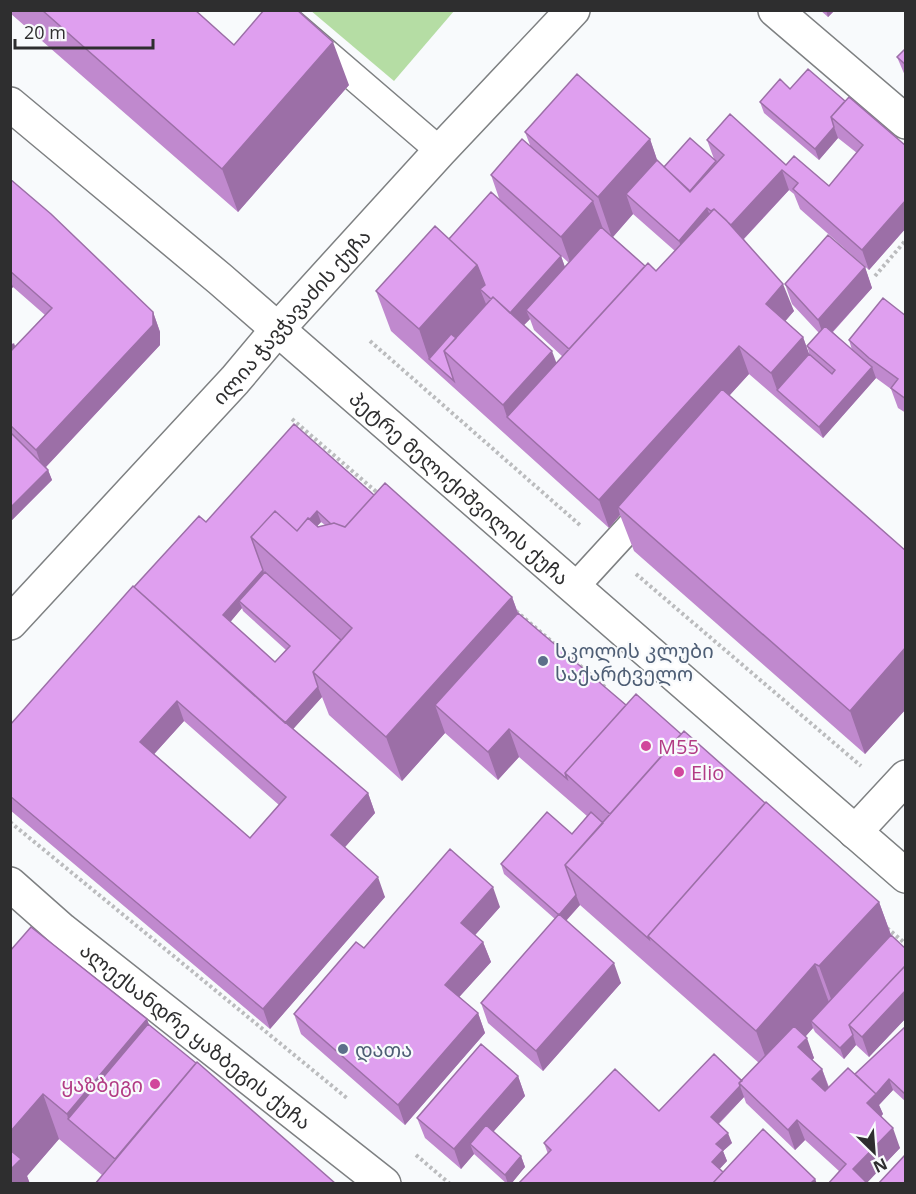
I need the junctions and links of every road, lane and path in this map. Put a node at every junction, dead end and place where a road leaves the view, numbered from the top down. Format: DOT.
graph roads {
  1 [pos="276,10"];
  2 [pos="573,10"];
  3 [pos="775,10"];
  4 [pos="10,104"];
  5 [pos="906,122"];
  6 [pos="440,151"];
  7 [pos="906,240"];
  8 [pos="875,276"];
  9 [pos="277,330"];
  10 [pos="292,419"];
  11 [pos="671,482"];
  12 [pos="382,496"];
  13 [pos="574,588"];
  14 [pos="508,604"];
  15 [pos="10,623"];
  16 [pos="608,689"];
  17 [pos="906,777"];
  18 [pos="10,822"];
  19 [pos="855,832"];
  20 [pos="906,876"];
  21 [pos="10,885"];
  22 [pos="878,921"];
  23 [pos="906,944"];
  24 [pos="350,1101"];
  25 [pos="414,1153"];
  26 [pos="384,1184"];
  27 [pos="450,1184"];
  1 -- 6 [label="lane"];
  2 -- 6 [label="street, ილია ჭავჭავაძის ქუჩა"];
  3 -- 5 [label="street"];
  4 -- 9 [label="street, პეტრე მელიქიშვილის ქუჩა"];
  6 -- 9 [label="street, ილია ჭავჭავაძის ქუჩა"];
  7 -- 8 [label="path"];
  9 -- 13 [label="street, პეტრე მელიქიშვილის ქუჩა"];
  9 -- 15 [label="street, ილია ჭავჭავაძის ქუჩა"];
  10 -- 12 [label="path"];
  11 -- 13 [label="lane"];
  13 -- 19 [label="street, პეტრე მელიქიშვილის ქუჩა"];
  14 -- 16 [label="path"];
  17 -- 19 [label="street"];
  18 -- 24 [label="path"];
  19 -- 20 [label="street, პეტრე მელიქიშვილის ქუჩა"];
  21 -- 26 [label="street, ალექსანდრე ყაზბეგის ქუჩა"];
  22 -- 23 [label="path"];
  25 -- 27 [label="path"];
}
